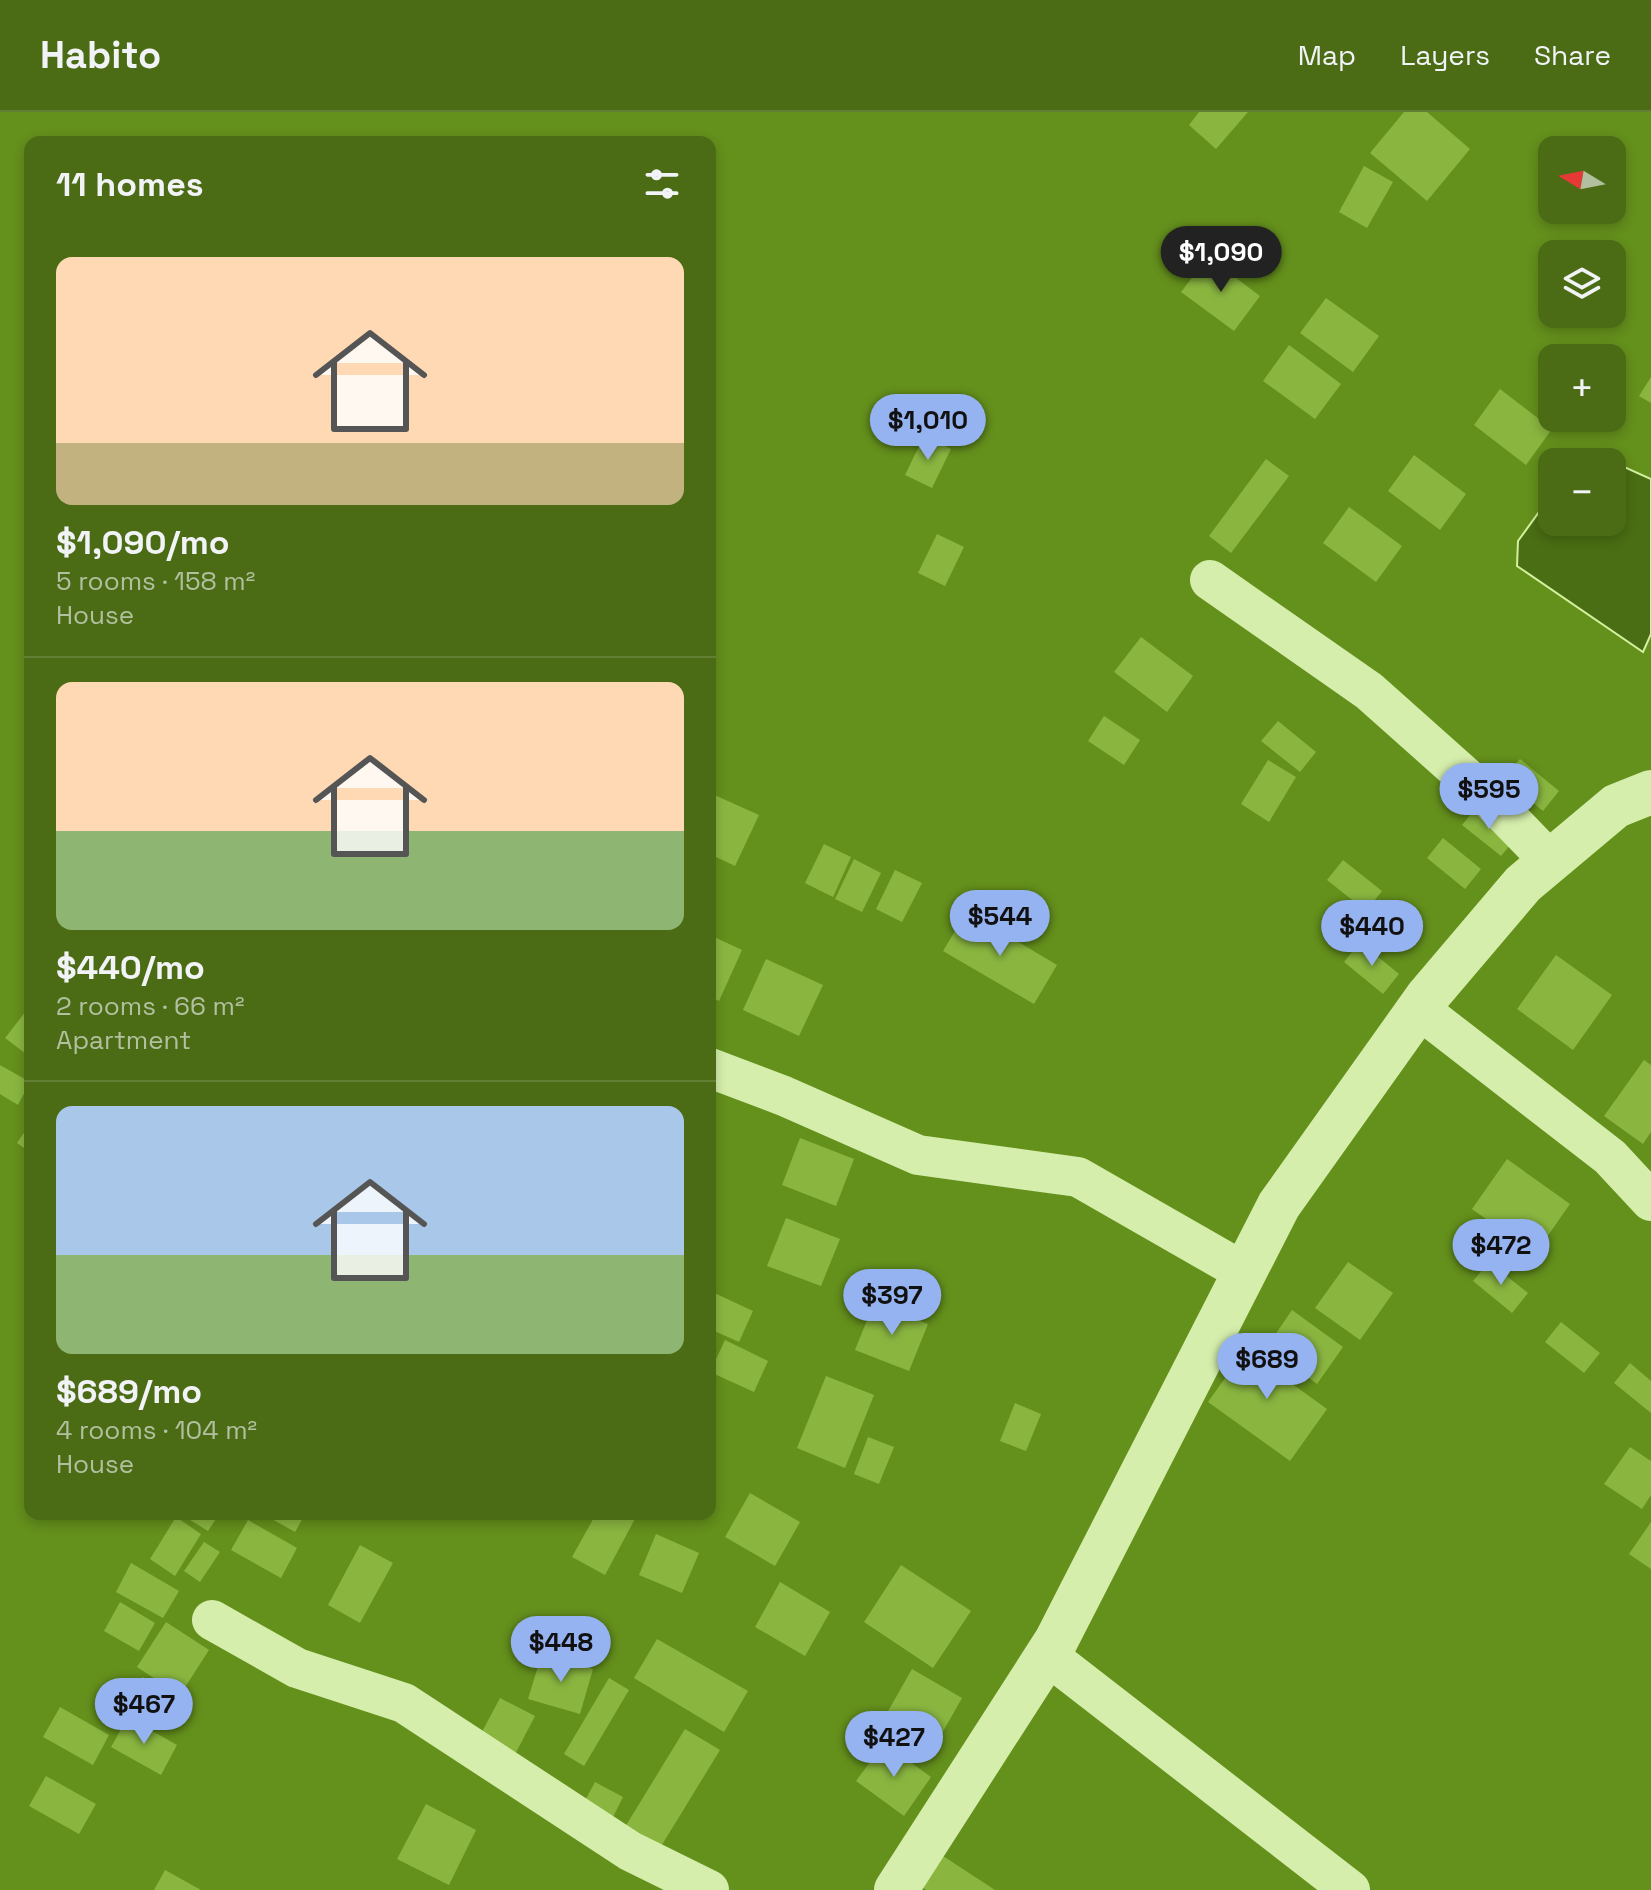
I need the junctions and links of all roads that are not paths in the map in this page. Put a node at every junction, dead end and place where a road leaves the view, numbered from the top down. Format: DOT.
graph roads {
  1 [pos="1210,580"];
  2 [pos="1651,792"];
  3 [pos="1550,861"];
  4 [pos="1419,1009"];
  5 [pos="716,1070"];
  6 [pos="1651,1201"];
  7 [pos="1244,1272"];
  8 [pos="212,1620"];
  9 [pos="1047,1655"];
  10 [pos="709,1890"];
  11 [pos="896,1890"];
  12 [pos="1350,1890"];
  1 -- 3 [label="street"];
  2 -- 3 [label="street"];
  3 -- 4 [label="street"];
  4 -- 6 [label="street"];
  4 -- 7 [label="street"];
  5 -- 7 [label="street"];
  7 -- 9 [label="street"];
  8 -- 10 [label="street"];
  9 -- 11 [label="street"];
  9 -- 12 [label="street"];
}
